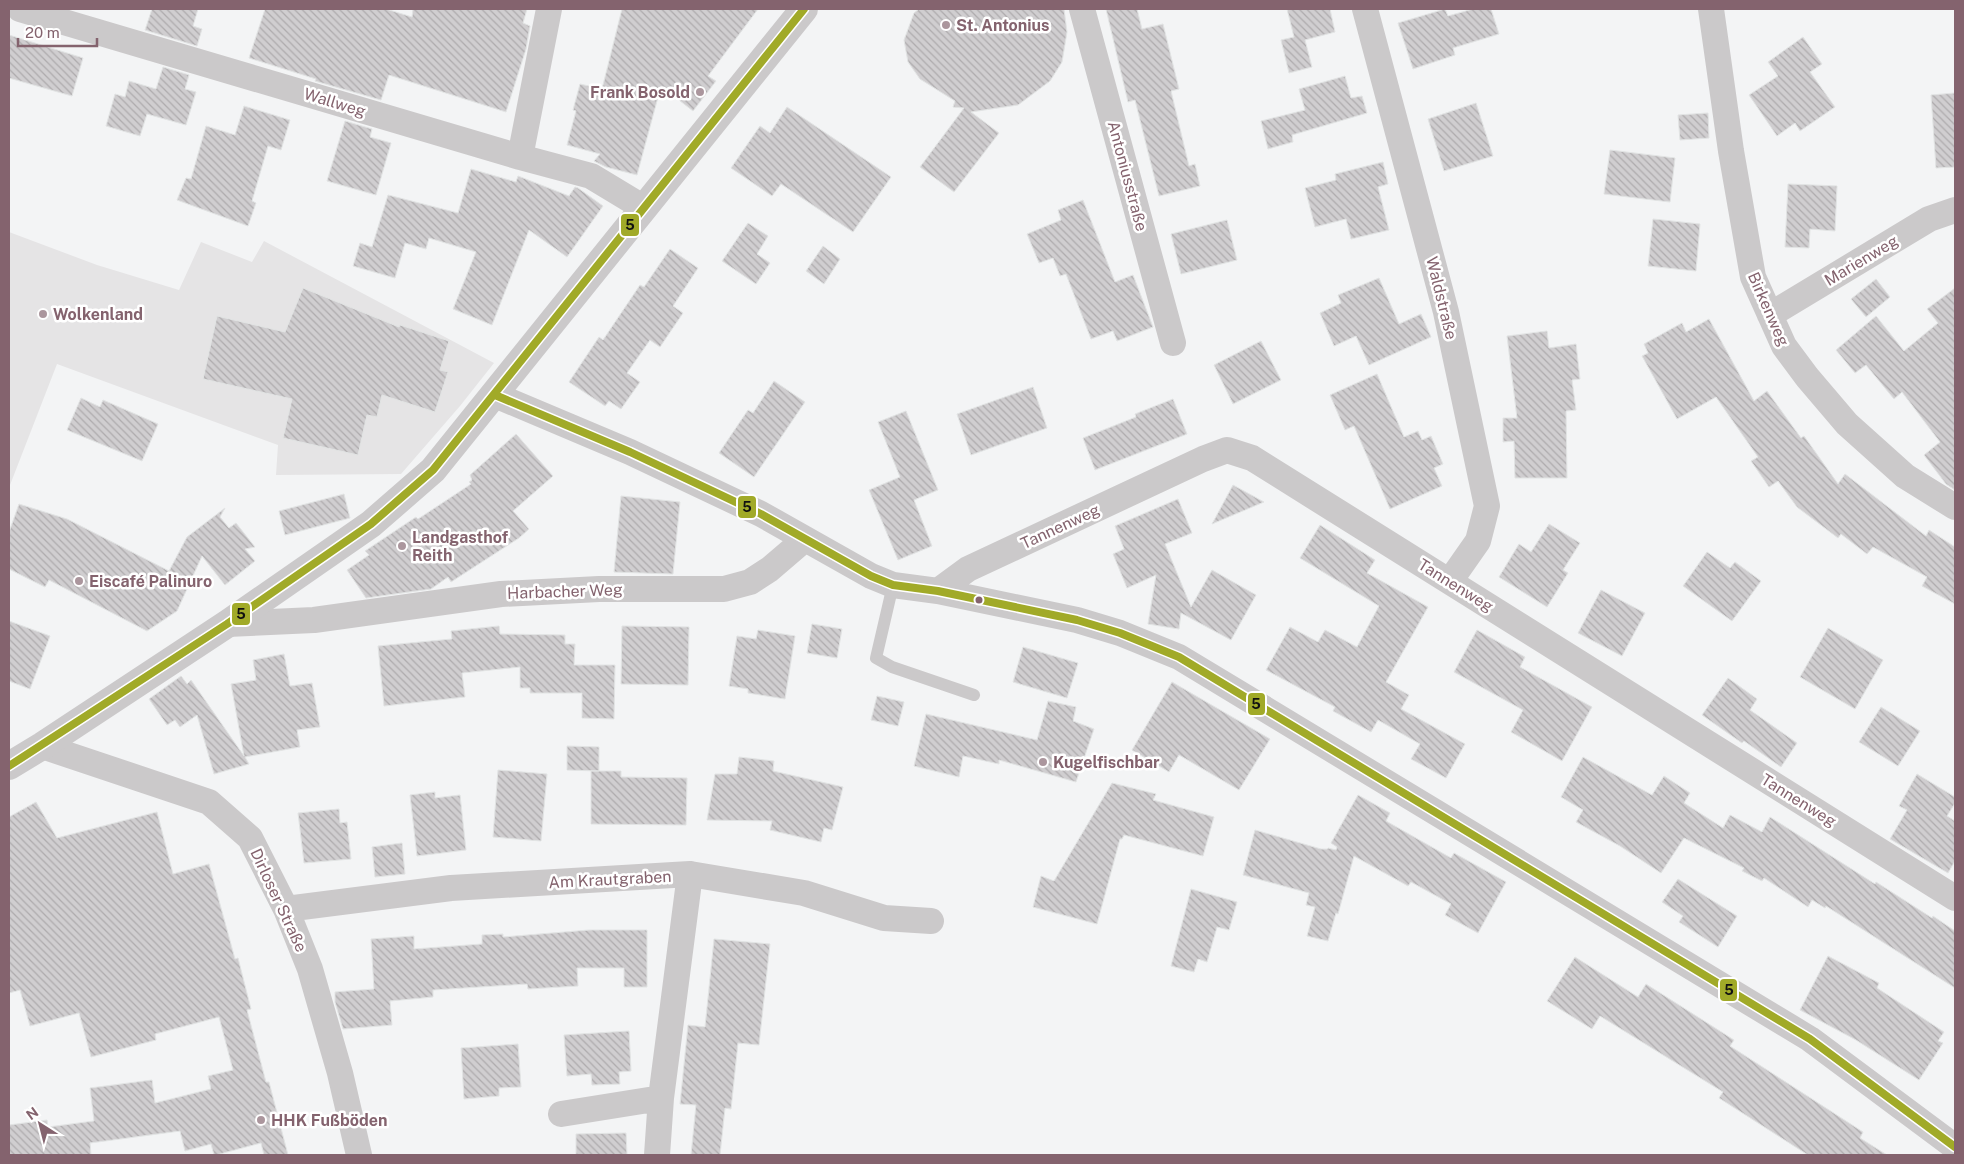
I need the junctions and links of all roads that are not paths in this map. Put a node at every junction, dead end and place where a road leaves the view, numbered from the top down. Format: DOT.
graph roads {
  1 [pos="20,9"];
  2 [pos="549,9"];
  3 [pos="804,9"];
  4 [pos="1082,9"];
  5 [pos="1366,9"];
  6 [pos="1711,9"];
  7 [pos="520,157"];
  8 [pos="644,208"];
  9 [pos="1955,210"];
  10 [pos="1770,315"];
  11 [pos="1173,343"];
  12 [pos="495,395"];
  13 [pos="1955,507"];
  14 [pos="805,539"];
  15 [pos="1450,581"];
  16 [pos="893,585"];
  17 [pos="938,591"];
  18 [pos="227,624"];
  19 [pos="974,695"];
  20 [pos="42,746"];
  21 [pos="9,766"];
  22 [pos="690,874"];
  23 [pos="1955,898"];
  24 [pos="286,909"];
  25 [pos="931,921"];
  26 [pos="661,1098"];
  27 [pos="561,1114"];
  28 [pos="1955,1147"];
  29 [pos="359,1155"];
  30 [pos="657,1155"];
  1 -- 7 [label="street, Wallweg"];
  2 -- 7 [label="street"];
  3 -- 8 [label="street"];
  4 -- 11 [label="street, Antoniusstraße"];
  5 -- 15 [label="street, Waldstraße"];
  6 -- 10 [label="street, Birkenweg"];
  7 -- 8 [label="street, Wallweg"];
  8 -- 12 [label="street"];
  9 -- 10 [label="street, Marienweg"];
  10 -- 13 [label="street, Birkenweg"];
  12 -- 14 [label="street"];
  12 -- 18 [label="street"];
  14 -- 16 [label="street"];
  14 -- 18 [label="street, Harbacher Weg"];
  15 -- 17 [label="street, Tannenweg"];
  15 -- 23 [label="street, Tannenweg"];
  16 -- 17 [label="street"];
  16 -- 19 [label="lane"];
  17 -- 28 [label="street"];
  18 -- 20 [label="street"];
  20 -- 21 [label="street"];
  20 -- 24 [label="street, Dirloser Straße"];
  22 -- 24 [label="street, Am Krautgraben"];
  22 -- 25 [label="street, Am Krautgraben"];
  22 -- 26 [label="street"];
  24 -- 29 [label="street, Dirloser Straße"];
  26 -- 27 [label="street"];
  26 -- 30 [label="street"];
}
